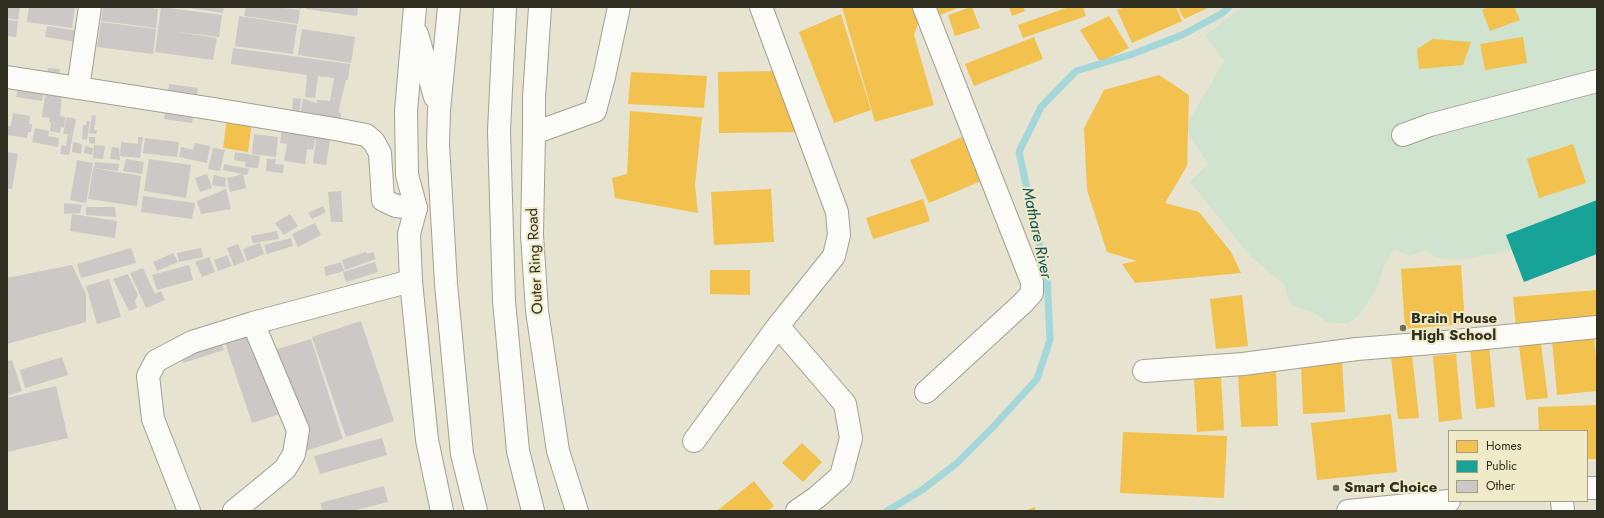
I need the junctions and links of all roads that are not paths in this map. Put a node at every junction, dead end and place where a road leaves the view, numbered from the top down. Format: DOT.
graph roads {
  1 [pos="90,7"];
  2 [pos="449,7"];
  3 [pos="505,7"];
  4 [pos="540,7"];
  5 [pos="619,7"];
  6 [pos="762,7"];
  7 [pos="924,7"];
  8 [pos="414,14"];
  9 [pos="7,77"];
  10 [pos="1597,81"];
  11 [pos="78,88"];
  12 [pos="439,110"];
  13 [pos="534,133"];
  14 [pos="1403,135"];
  15 [pos="416,208"];
  16 [pos="411,281"];
  17 [pos="253,323"];
  18 [pos="778,326"];
  19 [pos="1597,327"];
  20 [pos="1144,371"];
  21 [pos="926,392"];
  22 [pos="694,441"];
  23 [pos="1448,501"];
  24 [pos="189,511"];
  25 [pos="234,511"];
  26 [pos="442,511"];
  27 [pos="476,511"];
  28 [pos="533,511"];
  29 [pos="577,511"];
  30 [pos="797,511"];
  31 [pos="1348,511"];
  1 -- 11 [label="street"];
  2 -- 12 [label="street"];
  3 -- 28 [label="street, Outer Ring Road"];
  4 -- 13 [label="street, Outer Ring Road"];
  5 -- 13 [label="street"];
  6 -- 18 [label="street"];
  7 -- 21 [label="street"];
  8 -- 12 [label="street"];
  8 -- 15 [label="street"];
  9 -- 11 [label="street"];
  10 -- 14 [label="street"];
  11 -- 15 [label="street"];
  12 -- 27 [label="street"];
  13 -- 29 [label="street, Outer Ring Road"];
  15 -- 16 [label="street"];
  16 -- 17 [label="street"];
  16 -- 26 [label="street"];
  17 -- 24 [label="street"];
  17 -- 25 [label="street"];
  18 -- 22 [label="street"];
  18 -- 30 [label="street"];
  19 -- 20 [label="street"];
  23 -- 31 [label="street"];
}
